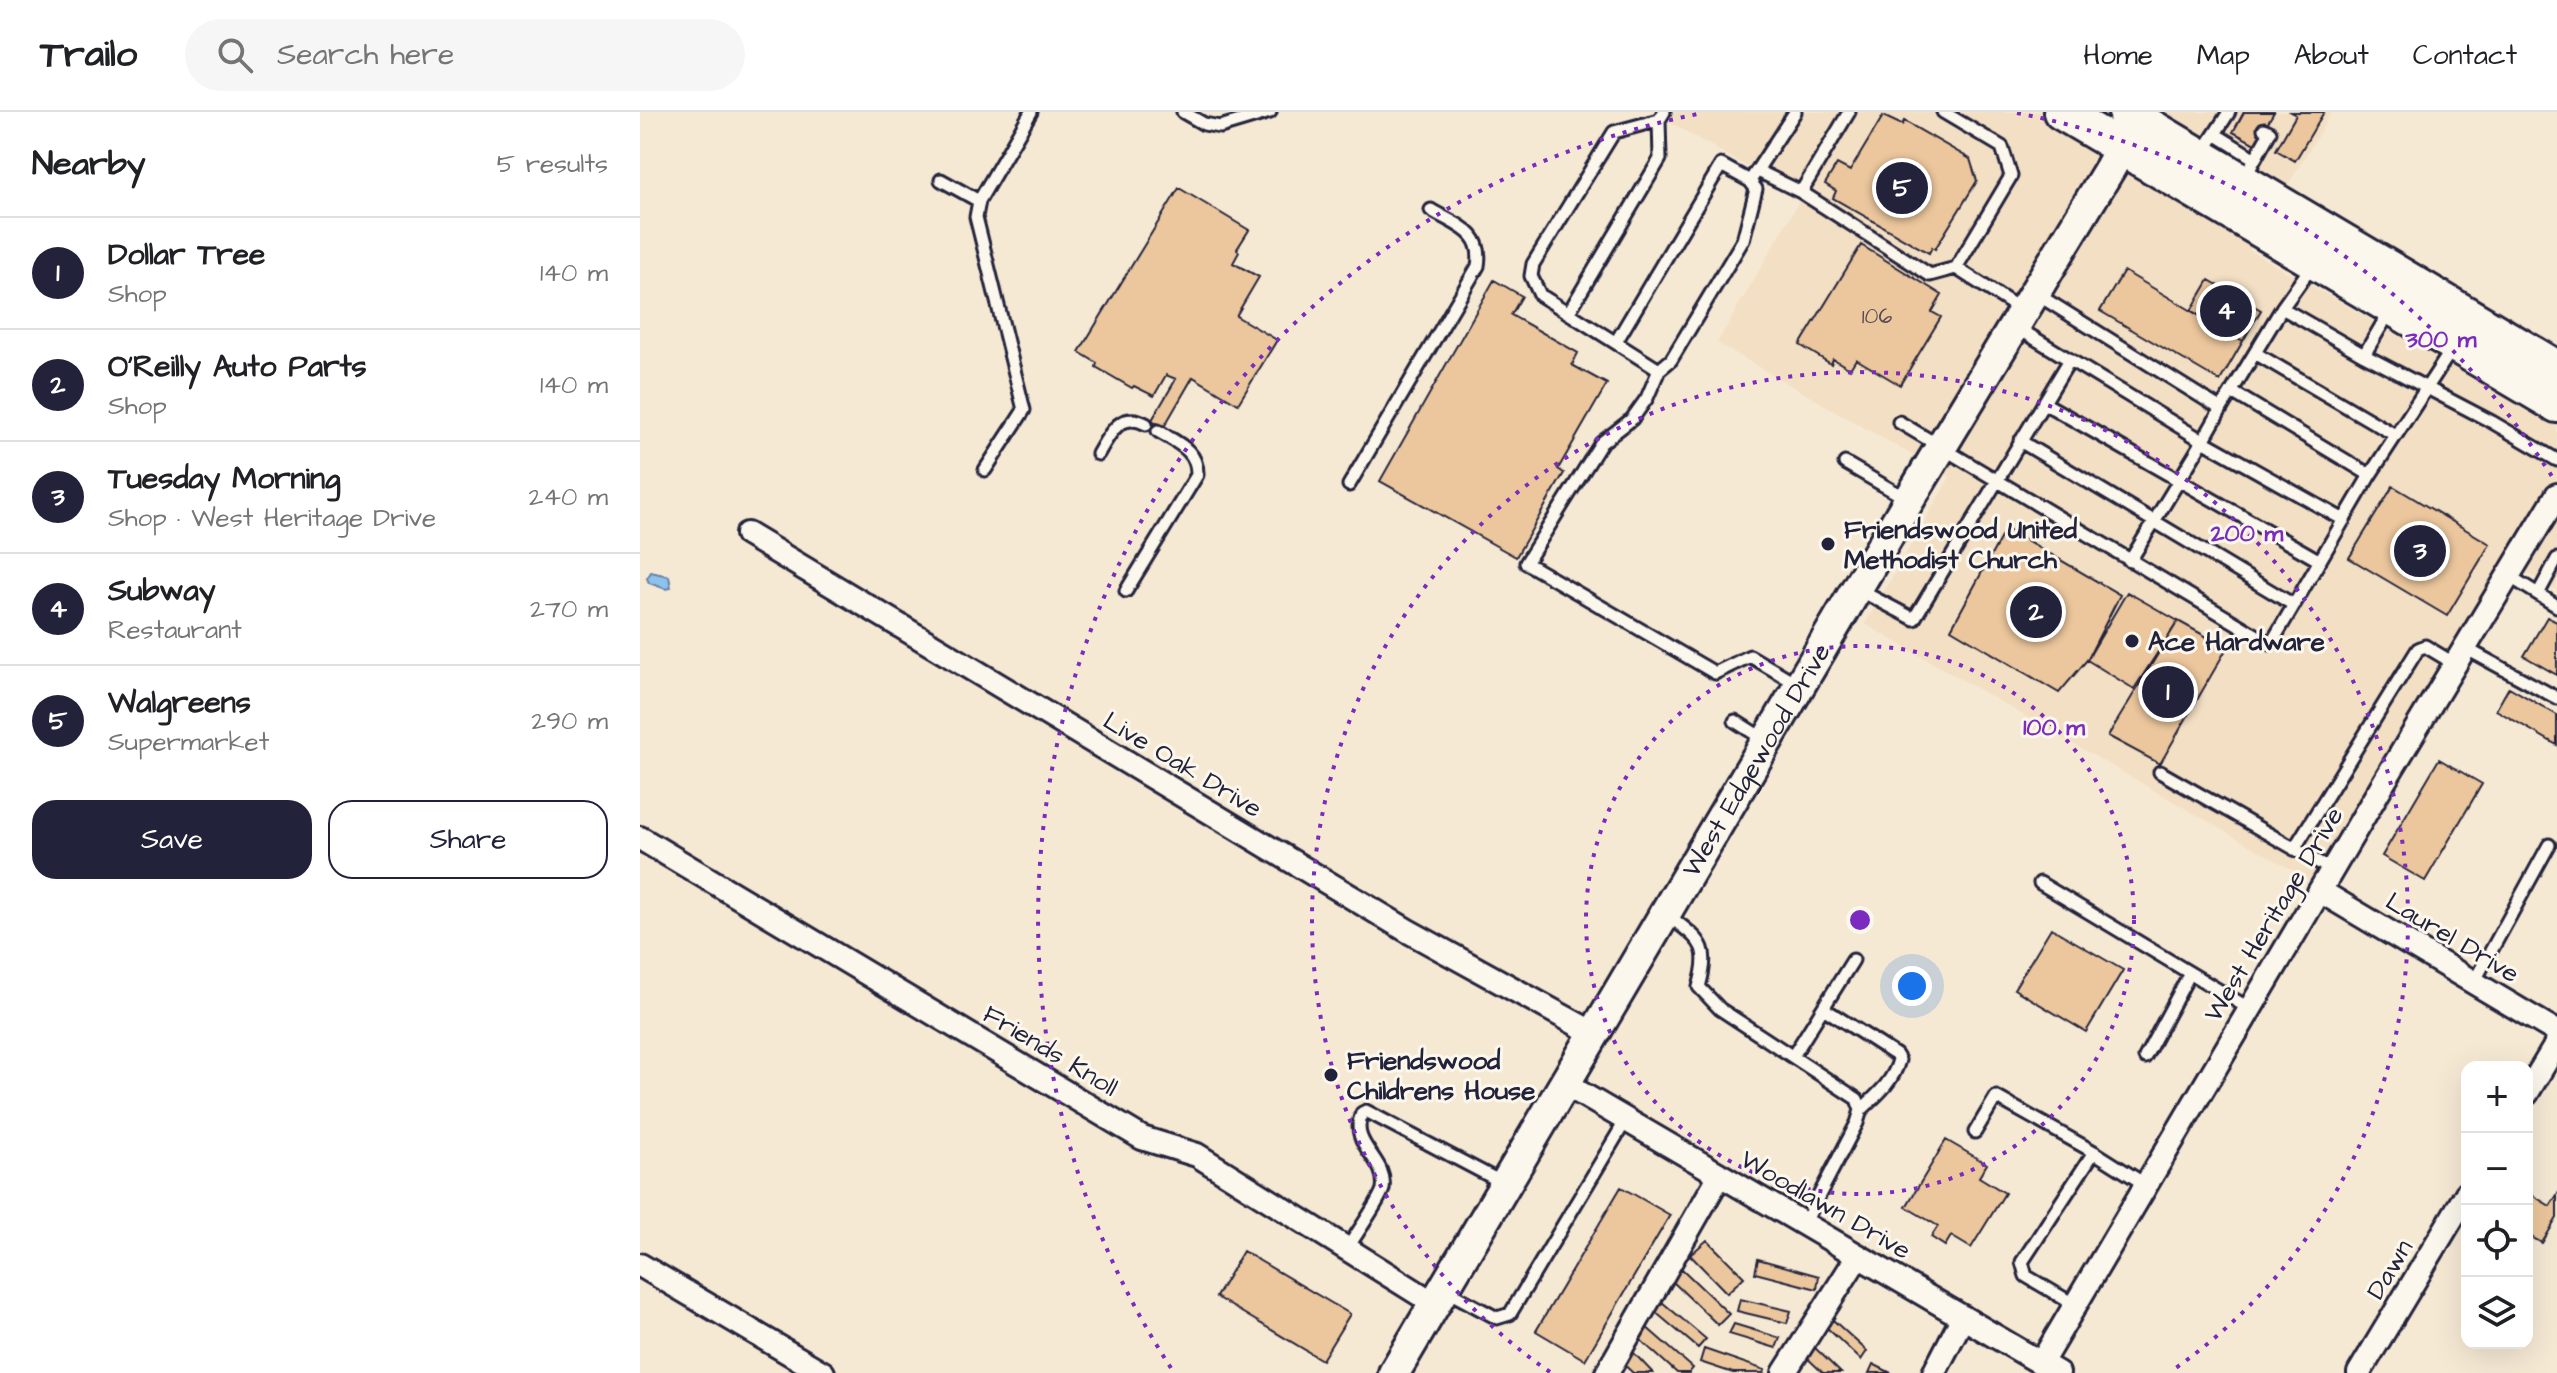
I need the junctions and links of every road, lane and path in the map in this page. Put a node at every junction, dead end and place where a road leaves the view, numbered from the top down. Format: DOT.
graph roads {
  1 [pos="1031,112"];
  2 [pos="1183,112"];
  3 [pos="1270,112"];
  4 [pos="1795,112"];
  5 [pos="1849,112"];
  6 [pos="1943,112"];
  7 [pos="2061,112"];
  8 [pos="2235,114"];
  9 [pos="1662,116"];
  10 [pos="2141,116"];
  11 [pos="2264,129"];
  12 [pos="2208,145"];
  13 [pos="2121,148"];
  14 [pos="2249,170"];
  15 [pos="1754,176"];
  16 [pos="941,180"];
  17 [pos="1801,192"];
  18 [pos="979,201"];
  19 [pos="1431,210"];
  20 [pos="2314,263"];
  21 [pos="1956,268"];
  22 [pos="2401,295"];
  23 [pos="2282,308"];
  24 [pos="2024,310"];
  25 [pos="1569,312"];
  26 [pos="1616,342"];
  27 [pos="2454,346"];
  28 [pos="2255,353"];
  29 [pos="2364,355"];
  30 [pos="2069,361"];
  31 [pos="2557,368"];
  32 [pos="1659,370"];
  33 [pos="2425,387"];
  34 [pos="2232,392"];
  35 [pos="2044,403"];
  36 [pos="2557,405"];
  37 [pos="2221,409"];
  38 [pos="1899,422"];
  39 [pos="1146,424"];
  40 [pos="1158,431"];
  41 [pos="2395,435"];
  42 [pos="2020,441"];
  43 [pos="2203,441"];
  44 [pos="1941,446"];
  45 [pos="1098,454"];
  46 [pos="2557,460"];
  47 [pos="1845,463"];
  48 [pos="985,470"];
  49 [pos="2370,475"];
  50 [pos="2179,480"];
  51 [pos="1995,481"];
  52 [pos="1349,485"];
  53 [pos="2556,498"];
  54 [pos="1909,500"];
  55 [pos="2344,520"];
  56 [pos="2154,522"];
  57 [pos="747,534"];
  58 [pos="2557,559"];
  59 [pos="2130,561"];
  60 [pos="2320,561"];
  61 [pos="2509,576"];
  62 [pos="1857,588"];
  63 [pos="1126,591"];
  64 [pos="2538,594"];
  65 [pos="2294,605"];
  66 [pos="2557,606"];
  67 [pos="2460,656"];
  68 [pos="1800,685"];
  69 [pos="2557,698"];
  70 [pos="1735,721"];
  71 [pos="1768,742"];
  72 [pos="2160,772"];
  73 [pos="640,838"];
  74 [pos="2549,845"];
  75 [pos="2294,849"];
  76 [pos="2332,870"];
  77 [pos="2040,883"];
  78 [pos="2320,891"];
  79 [pos="1666,913"];
  80 [pos="1853,960"];
  81 [pos="2190,973"];
  82 [pos="2474,982"];
  83 [pos="1823,1008"];
  84 [pos="2250,1009"];
  85 [pos="2557,1032"];
  86 [pos="1595,1034"];
  87 [pos="2557,1043"];
  88 [pos="1793,1056"];
  89 [pos="2145,1057"];
  90 [pos="2533,1083"];
  91 [pos="1565,1084"];
  92 [pos="1861,1110"];
  93 [pos="1626,1120"];
  94 [pos="1975,1132"];
  95 [pos="2094,1152"];
  96 [pos="1720,1175"];
  97 [pos="1506,1184"];
  98 [pos="2146,1185"];
  99 [pos="2461,1203"];
  100 [pos="1804,1224"];
  101 [pos="1347,1249"];
  102 [pos="1858,1256"];
  103 [pos="640,1265"];
  104 [pos="1439,1297"];
  105 [pos="2075,1305"];
  106 [pos="1963,1317"];
  107 [pos="2049,1368"];
  108 [pos="823,1373"];
  109 [pos="1394,1373"];
  110 [pos="1607,1373"];
  111 [pos="1784,1373"];
  112 [pos="1934,1373"];
  113 [pos="2359,1373"];
  1 -- 18 [label="lane"];
  2 -- 3 [label="lane"];
  4 -- 15 [label="lane"];
  5 -- 17 [label="lane"];
  6 -- 21 [label="lane"];
  7 -- 13 [label="main road"];
  8 -- 12 [label="lane"];
  9 -- 25 [label="lane"];
  9 -- 25 [label="lane"];
  10 -- 12 [label="main road"];
  10 -- 13 [label="main road"];
  11 -- 14 [label="lane"];
  12 -- 14 [label="main road"];
  13 -- 20 [label="main road"];
  13 -- 24 [label="main road, West Edgewood Drive"];
  14 -- 22 [label="main road"];
  15 -- 17 [label="lane"];
  15 -- 26 [label="lane"];
  15 -- 32 [label="lane"];
  16 -- 18 [label="lane"];
  17 -- 21 [label="lane"];
  18 -- 48 [label="lane"];
  19 -- 52 [label="lane"];
  20 -- 22 [label="main road"];
  20 -- 23 [label="lane"];
  21 -- 24 [label="lane"];
  22 -- 27 [label="main road"];
  22 -- 29 [label="lane"];
  22 -- 31 [label="main road"];
  23 -- 28 [label="lane"];
  23 -- 29 [label="lane"];
  24 -- 30 [label="lane"];
  24 -- 37 [label="lane"];
  24 -- 44 [label="main road, West Edgewood Drive"];
  25 -- 26 [label="lane"];
  26 -- 32 [label="lane"];
  27 -- 33 [label="lane"];
  27 -- 36 [label="main road"];
  28 -- 34 [label="lane"];
  28 -- 41 [label="lane"];
  29 -- 33 [label="lane"];
  30 -- 35 [label="lane"];
  30 -- 43 [label="lane"];
  32 -- 68 [label="lane"];
  33 -- 41 [label="lane"];
  33 -- 46 [label="lane"];
  34 -- 37 [label="lane"];
  34 -- 49 [label="lane"];
  35 -- 42 [label="lane"];
  35 -- 50 [label="lane"];
  37 -- 43 [label="lane"];
  38 -- 44 [label="lane"];
  39 -- 45 [label="lane"];
  40 -- 63 [label="lane"];
  41 -- 49 [label="lane"];
  42 -- 51 [label="lane"];
  42 -- 56 [label="lane"];
  43 -- 50 [label="lane"];
  43 -- 55 [label="lane"];
  44 -- 51 [label="lane"];
  44 -- 54 [label="main road, West Edgewood Drive"];
  47 -- 54 [label="lane"];
  49 -- 55 [label="lane"];
  50 -- 56 [label="lane"];
  50 -- 60 [label="lane"];
  51 -- 59 [label="lane"];
  51 -- 62 [label="lane"];
  53 -- 61 [label="street, West Heritage Drive"];
  54 -- 62 [label="main road, West Edgewood Drive"];
  55 -- 60 [label="lane"];
  56 -- 59 [label="lane"];
  56 -- 65 [label="lane"];
  57 -- 86 [label="street, Live Oak Drive"];
  58 -- 64 [label="lane"];
  59 -- 65 [label="lane"];
  60 -- 65 [label="lane"];
  61 -- 64 [label="lane"];
  61 -- 67 [label="street, West Heritage Drive"];
  62 -- 68 [label="main road, West Edgewood Drive"];
  64 -- 66 [label="lane"];
  67 -- 69 [label="lane"];
  67 -- 75 [label="lane"];
  67 -- 76 [label="street, West Heritage Drive"];
  68 -- 71 [label="main road, West Edgewood Drive"];
  70 -- 71 [label="lane"];
  71 -- 79 [label="main road, West Edgewood Drive"];
  72 -- 75 [label="lane"];
  73 -- 101 [label="street, Friends Knoll"];
  74 -- 82 [label="lane"];
  75 -- 76 [label="lane"];
  76 -- 78 [label="street, West Heritage Drive"];
  77 -- 81 [label="lane"];
  78 -- 82 [label="street, Laurel Drive"];
  78 -- 84 [label="street, West Heritage Drive"];
  79 -- 86 [label="main road, West Edgewood Drive"];
  79 -- 88 [label="lane"];
  80 -- 83 [label="lane"];
  81 -- 84 [label="lane"];
  81 -- 89 [label="lane"];
  82 -- 85 [label="street, Laurel Drive"];
  83 -- 88 [label="lane"];
  83 -- 92 [label="lane"];
  84 -- 98 [label="street, West Heritage Drive"];
  86 -- 91 [label="main road, West Edgewood Drive"];
  87 -- 90 [label="street"];
  88 -- 92 [label="lane"];
  91 -- 93 [label="street, Woodlawn Drive"];
  91 -- 97 [label="main road, West Edgewood Drive"];
  92 -- 100 [label="lane"];
  93 -- 96 [label="street, Woodlawn Drive"];
  93 -- 104 [label="lane"];
  94 -- 95 [label="lane"];
  95 -- 98 [label="lane"];
  95 -- 105 [label="lane"];
  96 -- 100 [label="street, Woodlawn Drive"];
  96 -- 110 [label="street"];
  97 -- 101 [label="lane"];
  97 -- 104 [label="main road, West Edgewood Drive"];
  98 -- 105 [label="street, West Heritage Drive"];
  99 -- 113 [label="street, Dawn"];
  100 -- 102 [label="street, Woodlawn Drive"];
  101 -- 104 [label="street, Friends Knoll"];
  102 -- 106 [label="street, Woodlawn Drive"];
  102 -- 111 [label="street"];
  103 -- 108 [label="street"];
  104 -- 109 [label="main road, West Edgewood Drive"];
  105 -- 107 [label="street, West Heritage Drive"];
  106 -- 107 [label="street, Woodlawn Drive"];
  106 -- 112 [label="street"];
}
